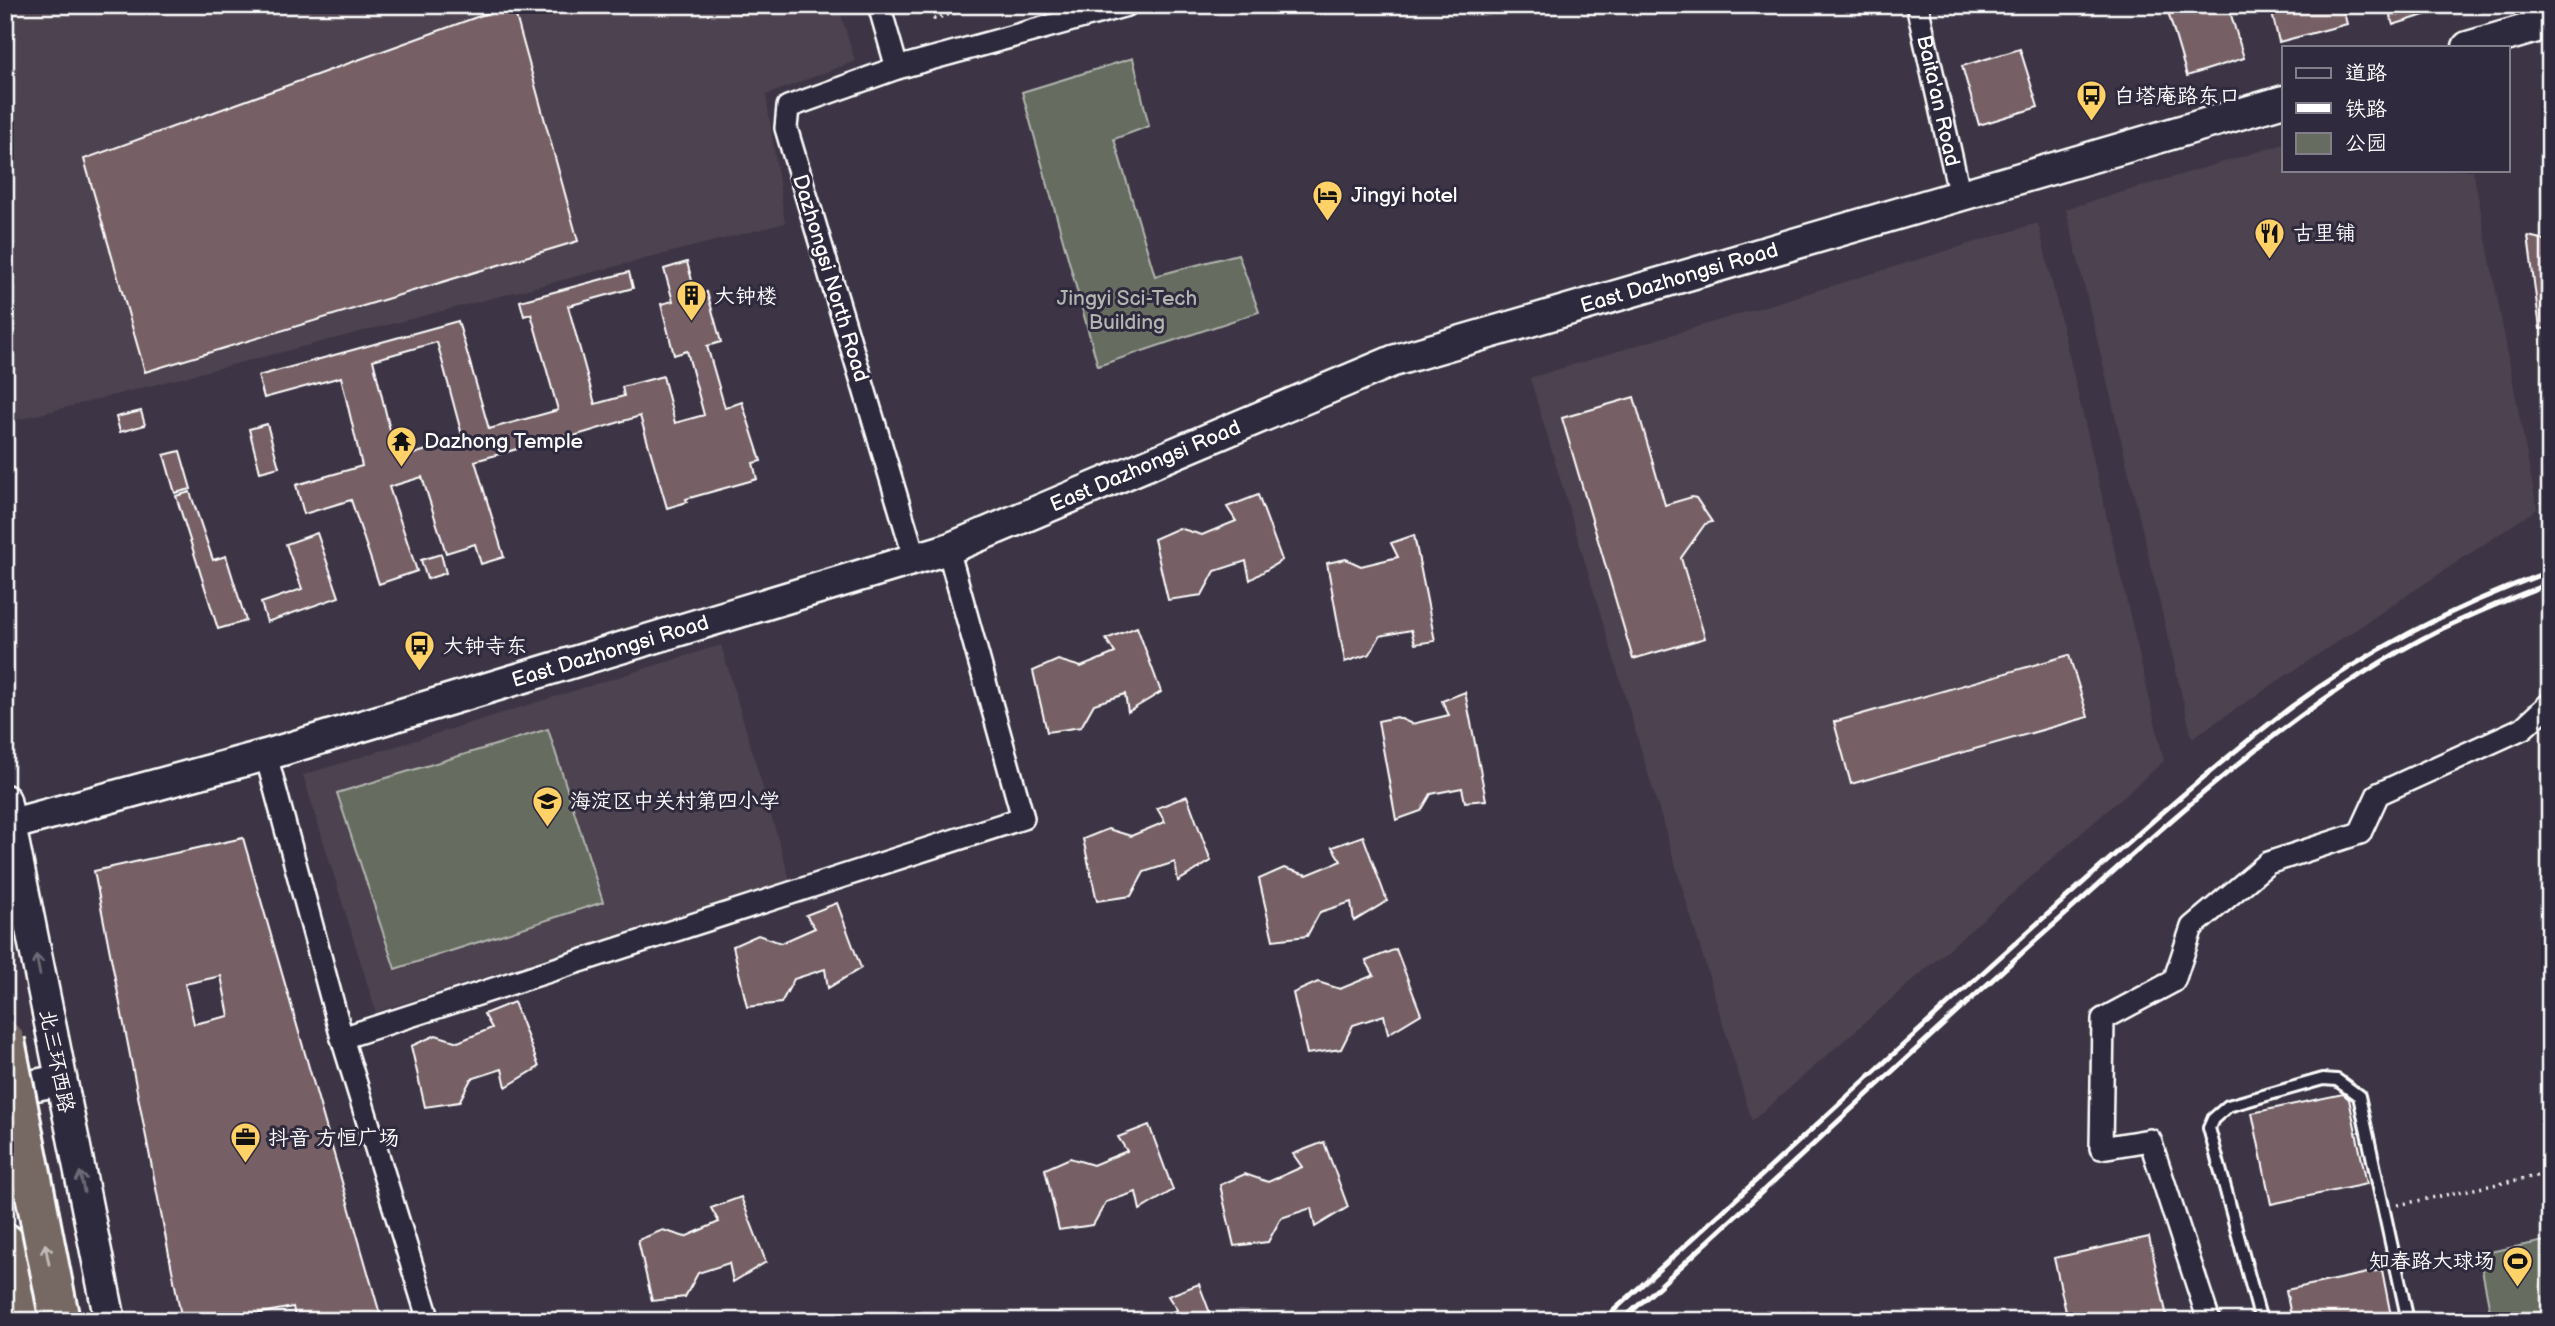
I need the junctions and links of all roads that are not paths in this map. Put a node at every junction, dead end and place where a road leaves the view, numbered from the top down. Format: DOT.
graph roads {
  1 [pos="879,5"];
  2 [pos="1127,5"];
  3 [pos="1917,5"];
  4 [pos="2550,23"];
  5 [pos="2471,46"];
  6 [pos="897,68"];
  7 [pos="2282,102"];
  8 [pos="1960,196"];
  9 [pos="948,549"];
  10 [pos="915,559"];
  11 [pos="2550,703"];
  12 [pos="266,755"];
  13 [pos="7,817"];
  14 [pos="342,1038"];
  15 [pos="5,1041"];
  16 [pos="61,1080"];
  17 [pos="5,1091"];
  18 [pos="5,1243"];
  19 [pos="20,1321"];
  20 [pos="60,1321"];
  21 [pos="110,1321"];
  22 [pos="429,1321"];
  23 [pos="2209,1321"];
  24 [pos="2261,1321"];
  25 [pos="2408,1321"];
  1 -- 6 [label="street"];
  2 -- 6 [label="street"];
  3 -- 8 [label="street, Baita'an Road"];
  4 -- 5 [label="street"];
  6 -- 10 [label="street, Dazhongsi North Road"];
  7 -- 8 [label="street, East Dazhongsi Road"];
  8 -- 9 [label="street, East Dazhongsi Road"];
  9 -- 10 [label="street, East Dazhongsi Road"];
  9 -- 14 [label="street"];
  10 -- 12 [label="street, East Dazhongsi Road"];
  11 -- 23 [label="street"];
  12 -- 13 [label="street, East Dazhongsi Road"];
  12 -- 14 [label="street"];
  16 -- 13 [label="street, 北三环西路, one-way"];
  14 -- 22 [label="street"];
  20 -- 15 [label="highway, one-way, bridge"];
  16 -- 17 [label="street"];
  21 -- 16 [label="street, 北三环西路, one-way"];
  18 -- 19 [label="highway"];
  24 -- 25 [label="lane"];
}
